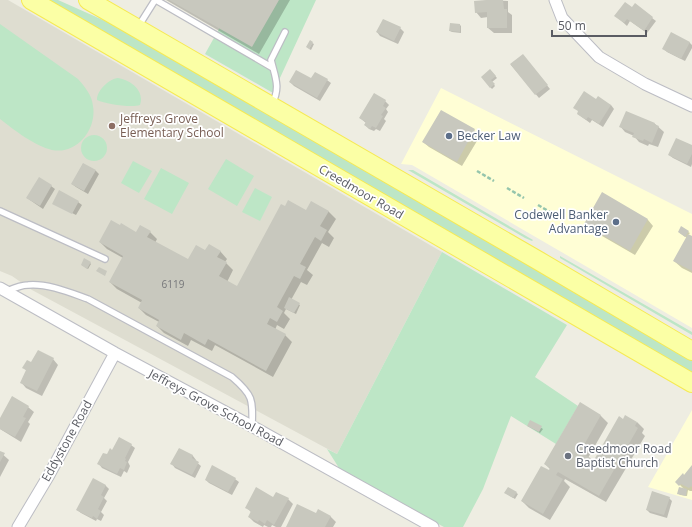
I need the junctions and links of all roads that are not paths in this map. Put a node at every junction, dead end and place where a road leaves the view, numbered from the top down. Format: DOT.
graph roads {
  1 [pos="31,0"];
  2 [pos="88,0"];
  3 [pos="155,0"];
  4 [pos="555,0"];
  5 [pos="137,28"];
  6 [pos="285,32"];
  7 [pos="273,68"];
  8 [pos="271,106"];
  9 [pos="692,106"];
  10 [pos="0,211"];
  11 [pos="105,259"];
  12 [pos="3,290"];
  13 [pos="692,351"];
  14 [pos="115,353"];
  15 [pos="692,383"];
  16 [pos="252,427"];
  17 [pos="18,527"];
  18 [pos="433,527"];
  1 -- 15 [label="main road, Creedmoor Road"];
  2 -- 5 [label="main road"];
  3 -- 5 [label="lane"];
  3 -- 7 [label="lane"];
  4 -- 9 [label="street"];
  5 -- 8 [label="main road"];
  6 -- 7 [label="lane"];
  7 -- 8 [label="lane"];
  8 -- 13 [label="main road"];
  10 -- 11 [label="lane"];
  12 -- 14 [label="street, Jeffreys Grove School Road"];
  12 -- 16 [label="lane"];
  14 -- 16 [label="street, Jeffreys Grove School Road"];
  14 -- 17 [label="street, Eddystone Road"];
  16 -- 18 [label="street, Jeffreys Grove School Road"];
}
